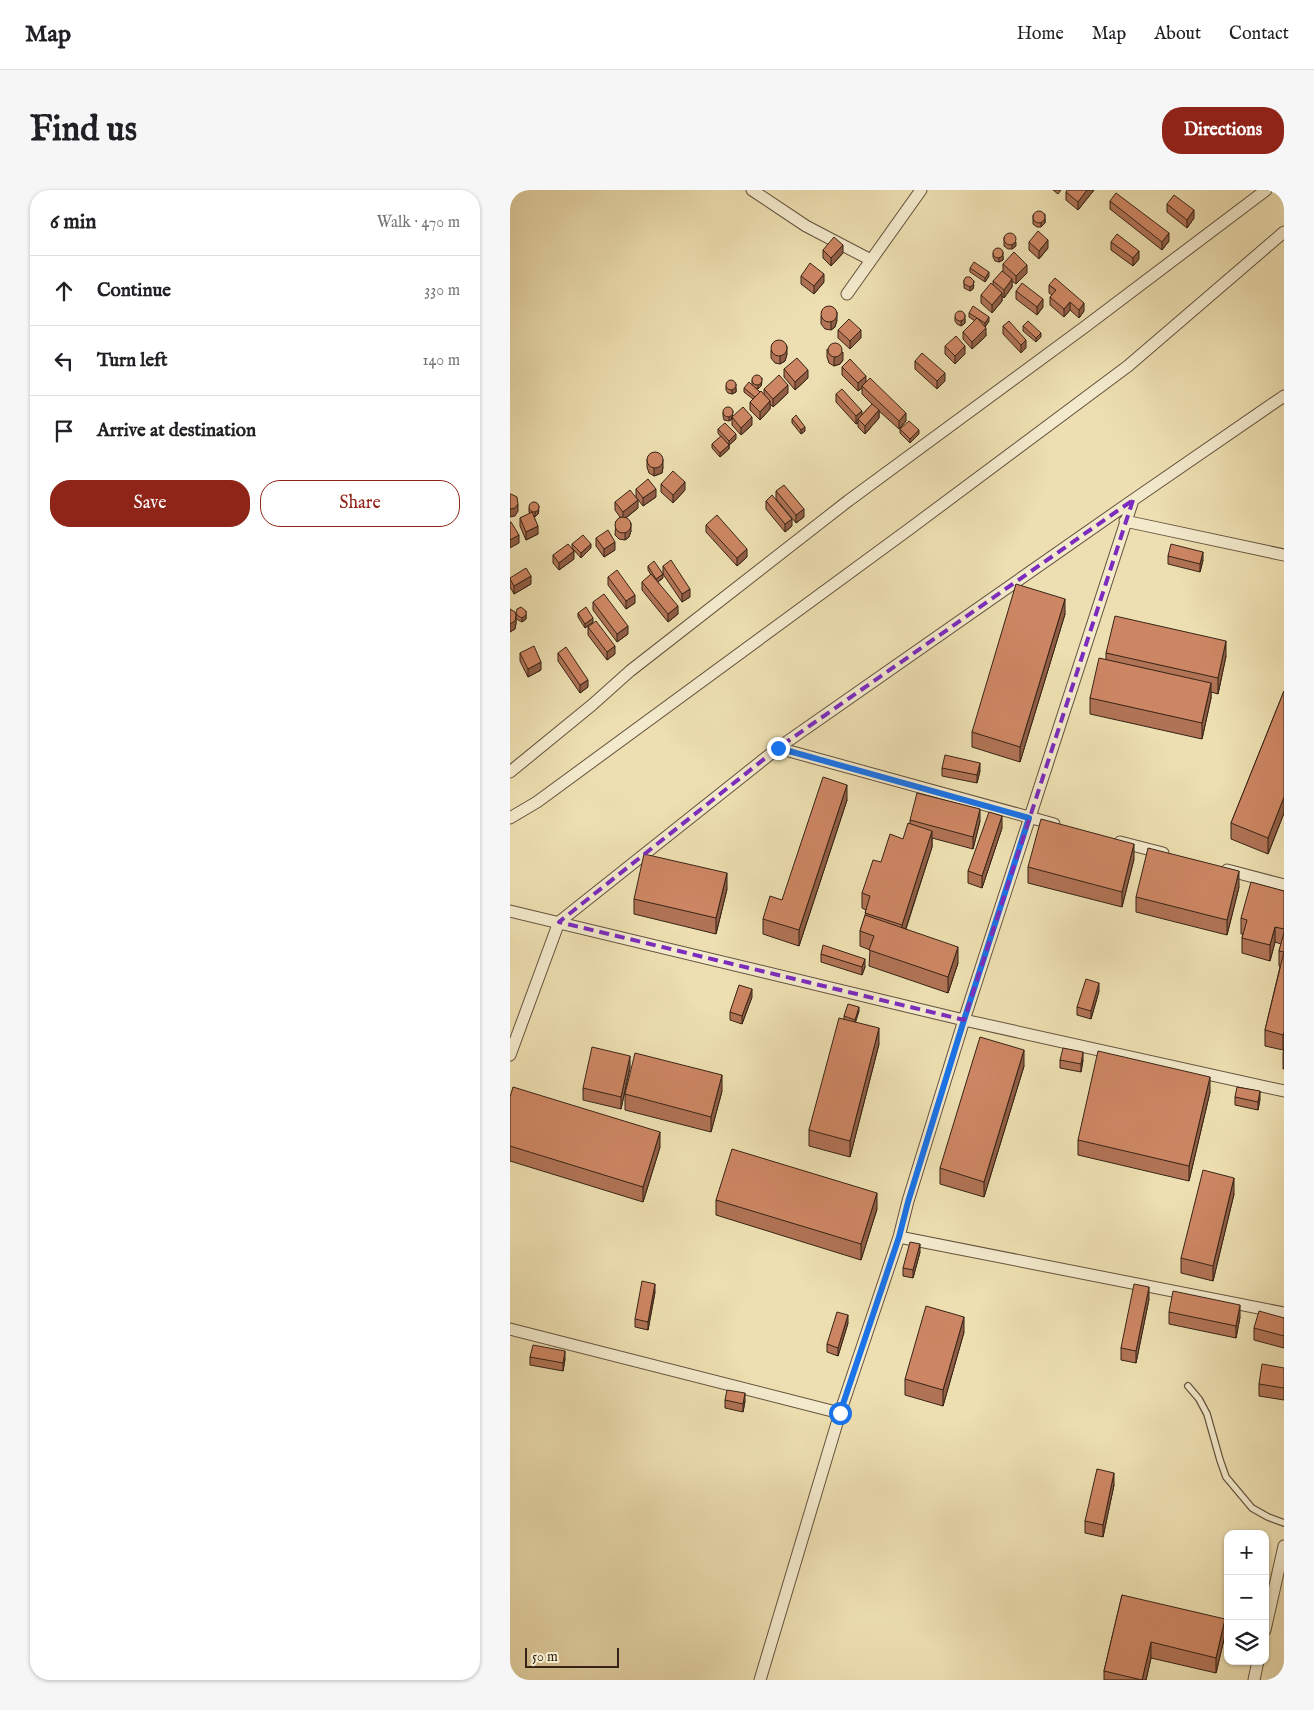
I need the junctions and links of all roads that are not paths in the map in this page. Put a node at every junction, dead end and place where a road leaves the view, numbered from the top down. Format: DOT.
graph roads {
  1 [pos="752,190"];
  2 [pos="921,190"];
  3 [pos="1266,190"];
  4 [pos="1284,232"];
  5 [pos="871,260"];
  6 [pos="847,294"];
  7 [pos="1284,396"];
  8 [pos="1133,500"];
  9 [pos="1125,521"];
  10 [pos="1284,555"];
  11 [pos="778,748"];
  12 [pos="510,772"];
  13 [pos="510,818"];
  14 [pos="1029,818"];
  15 [pos="1067,828"];
  16 [pos="1104,838"];
  17 [pos="1171,855"];
  18 [pos="1218,867"];
  19 [pos="1284,884"];
  20 [pos="510,911"];
  21 [pos="559,922"];
  22 [pos="964,1020"];
  23 [pos="510,1055"];
  24 [pos="1284,1091"];
  25 [pos="899,1237"];
  26 [pos="1284,1312"];
  27 [pos="510,1329"];
  28 [pos="1188,1386"];
  29 [pos="840,1413"];
  30 [pos="1284,1523"];
  31 [pos="1284,1546"];
  32 [pos="1267,1620"];
  33 [pos="1257,1665"];
  34 [pos="760,1680"];
  35 [pos="1254,1680"];
  1 -- 5 [label="street"];
  2 -- 5 [label="street"];
  3 -- 12 [label="street"];
  4 -- 13 [label="street"];
  5 -- 6 [label="street"];
  7 -- 8 [label="street"];
  8 -- 9 [label="street"];
  8 -- 11 [label="street"];
  9 -- 10 [label="street"];
  9 -- 14 [label="street"];
  11 -- 14 [label="street"];
  11 -- 21 [label="street"];
  14 -- 15 [label="street"];
  14 -- 22 [label="street"];
  16 -- 17 [label="street"];
  18 -- 19 [label="street"];
  20 -- 21 [label="street"];
  21 -- 22 [label="street"];
  21 -- 23 [label="street"];
  22 -- 24 [label="street"];
  22 -- 25 [label="street"];
  25 -- 26 [label="street"];
  25 -- 29 [label="street"];
  27 -- 29 [label="street"];
  28 -- 30 [label="lane"];
  29 -- 34 [label="street"];
  31 -- 32 [label="street"];
  33 -- 35 [label="street"];
}
